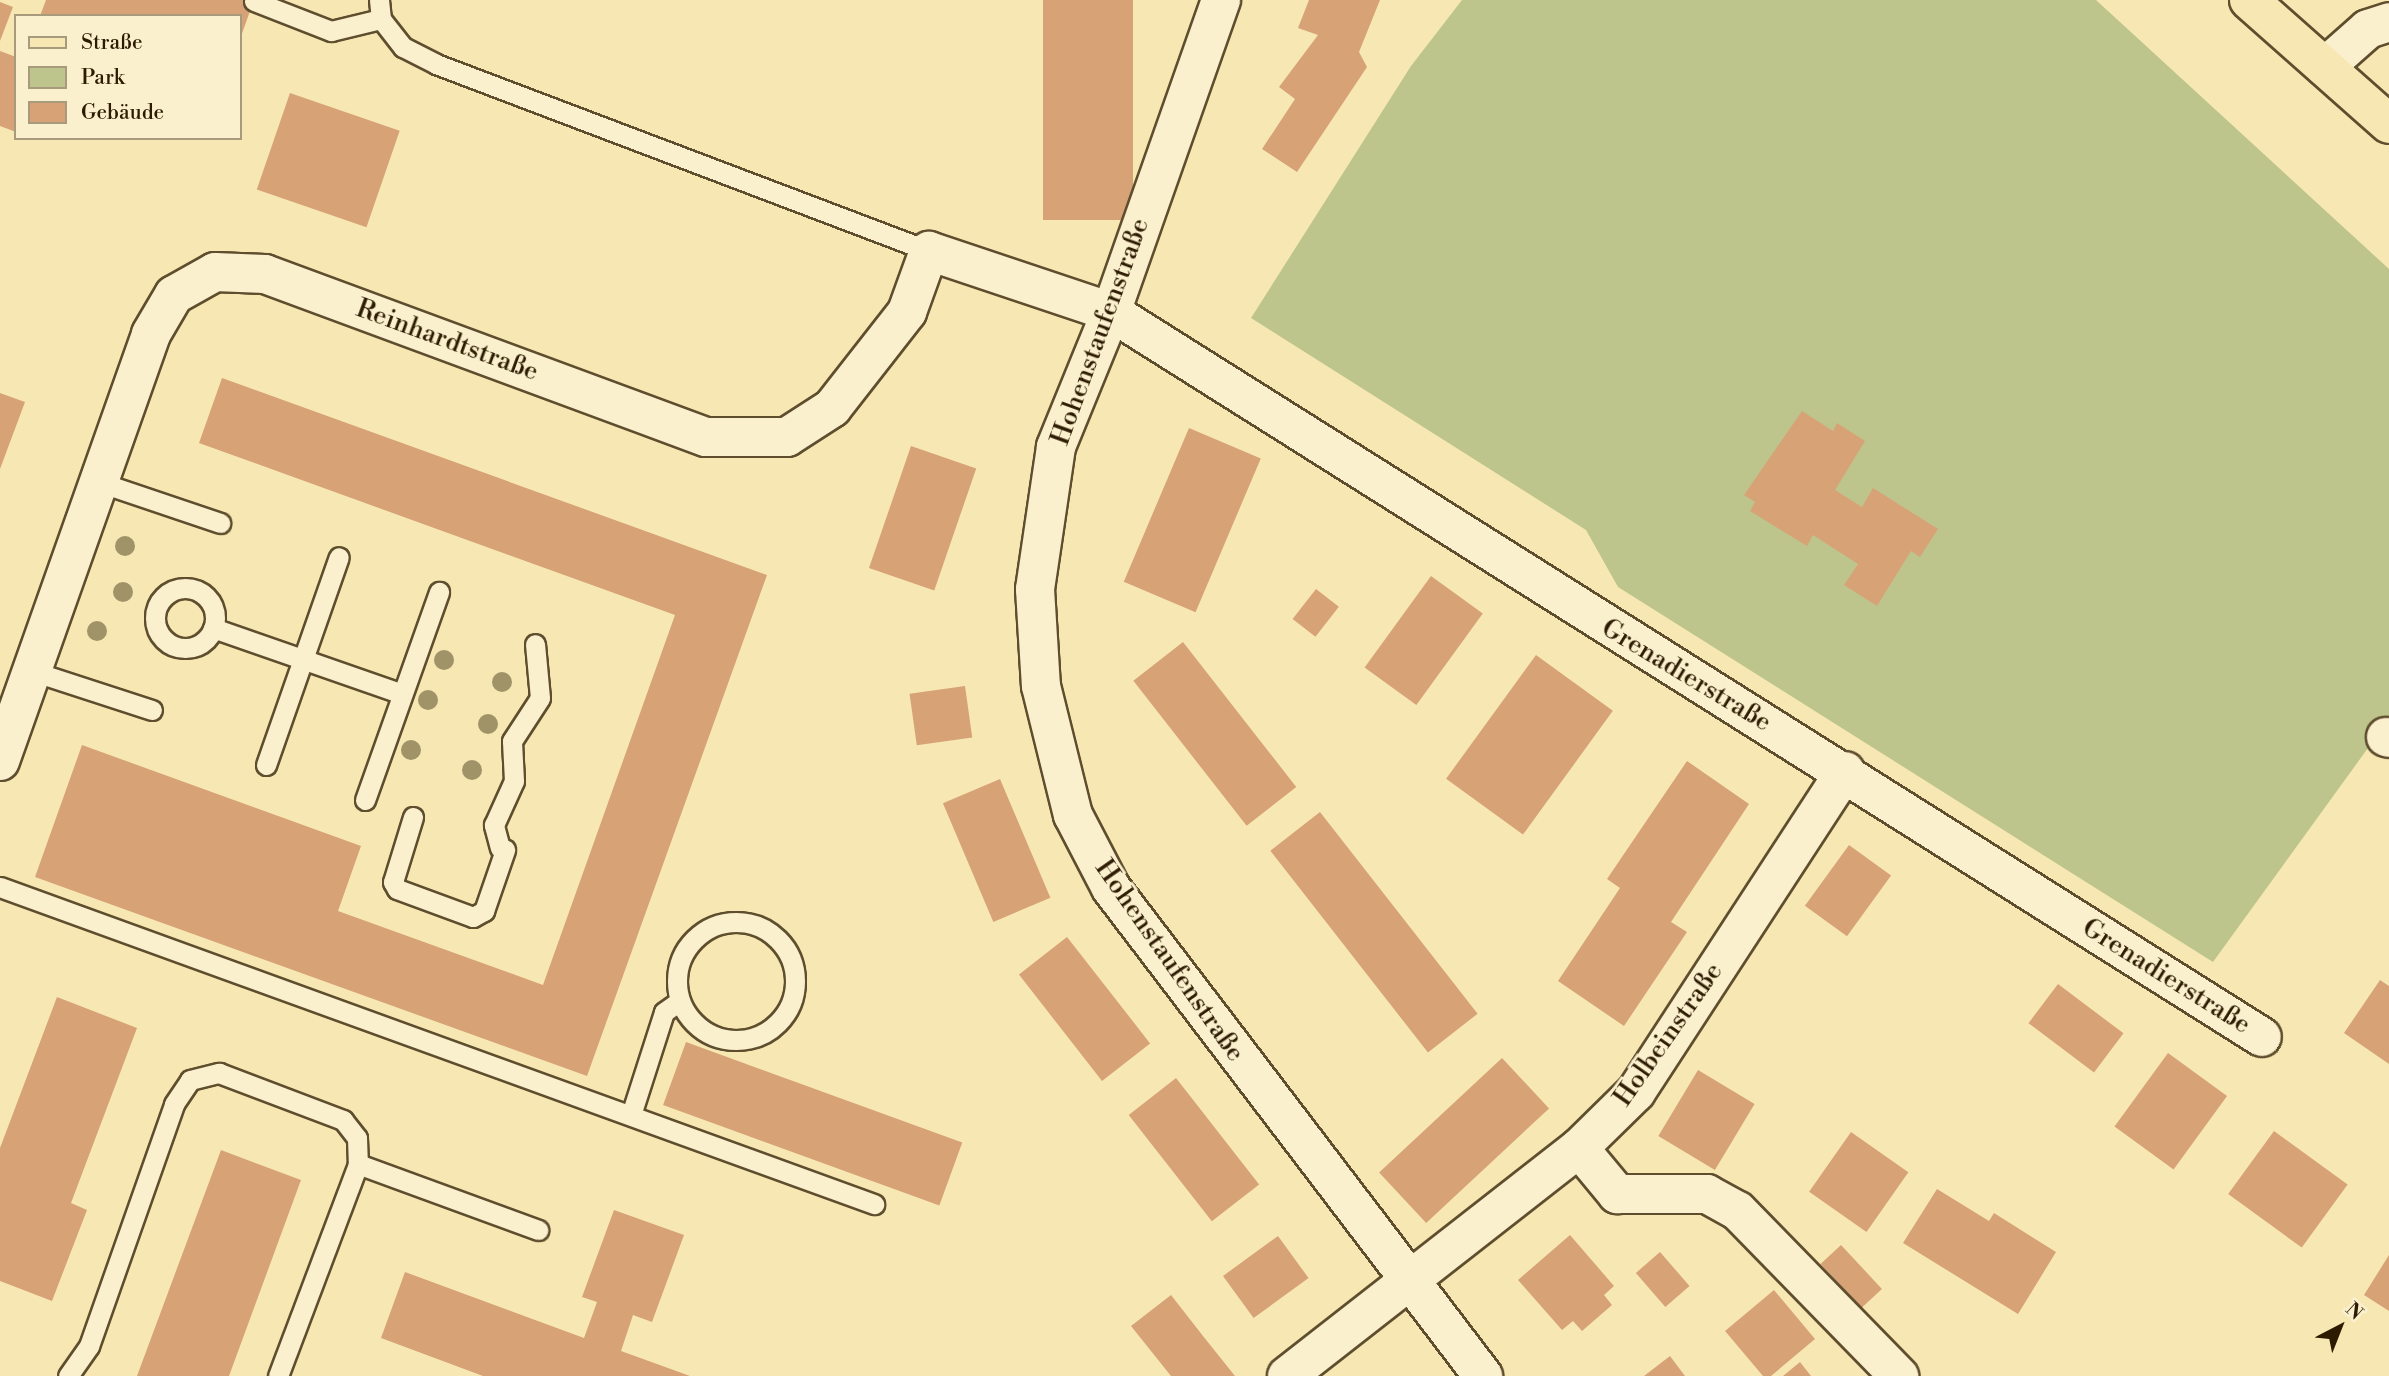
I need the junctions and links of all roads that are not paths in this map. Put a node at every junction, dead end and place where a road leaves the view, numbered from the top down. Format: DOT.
graph roads {
  1 [pos="1221,0"];
  2 [pos="2249,0"];
  3 [pos="254,1"];
  4 [pos="380,10"];
  5 [pos="2389,22"];
  6 [pos="2325,67"];
  7 [pos="2389,124"];
  8 [pos="929,251"];
  9 [pos="1111,312"];
  10 [pos="99,482"];
  11 [pos="220,523"];
  12 [pos="339,557"];
  13 [pos="439,592"];
  14 [pos="213,628"];
  15 [pos="535,644"];
  16 [pos="303,660"];
  17 [pos="32,671"];
  18 [pos="401,694"];
  19 [pos="152,710"];
  20 [pos="0,761"];
  21 [pos="266,765"];
  22 [pos="1845,771"];
  23 [pos="365,800"];
  24 [pos="413,817"];
  25 [pos="0,887"];
  26 [pos="680,1001"];
  27 [pos="2262,1037"];
  28 [pos="631,1115"];
  29 [pos="1579,1148"];
  30 [pos="358,1164"];
  31 [pos="874,1204"];
  32 [pos="538,1230"];
  33 [pos="1411,1282"];
  34 [pos="68,1376"];
  35 [pos="278,1376"];
  36 [pos="1287,1376"];
  37 [pos="1483,1376"];
  38 [pos="1899,1376"];
  1 -- 9 [label="street, Hohenstaufenstraße"];
  2 -- 6 [label="main road"];
  3 -- 4 [label="lane"];
  4 -- 8 [label="lane"];
  5 -- 6 [label="street"];
  6 -- 7 [label="main road"];
  8 -- 9 [label="street"];
  8 -- 10 [label="street, Reinhardtstraße"];
  9 -- 22 [label="street, Grenadierstraße"];
  9 -- 33 [label="street, Hohenstaufenstraße"];
  10 -- 11 [label="lane"];
  10 -- 17 [label="street, Reinhardtstraße"];
  12 -- 16 [label="lane"];
  13 -- 18 [label="lane"];
  14 -- 16 [label="lane"];
  15 -- 24 [label="lane"];
  16 -- 18 [label="lane"];
  16 -- 21 [label="lane"];
  17 -- 19 [label="lane"];
  17 -- 20 [label="street, Reinhardtstraße"];
  18 -- 23 [label="lane"];
  22 -- 27 [label="street, Grenadierstraße"];
  22 -- 29 [label="street, Holbeinstraße"];
  25 -- 28 [label="lane"];
  26 -- 26 [label="lane"];
  26 -- 28 [label="lane"];
  28 -- 31 [label="lane"];
  29 -- 33 [label="street, Holbeinstraße"];
  29 -- 38 [label="street"];
  30 -- 32 [label="lane"];
  30 -- 34 [label="lane"];
  30 -- 35 [label="lane"];
  33 -- 36 [label="street, Holbeinstraße"];
  33 -- 37 [label="street, Hohenstaufenstraße"];
}
